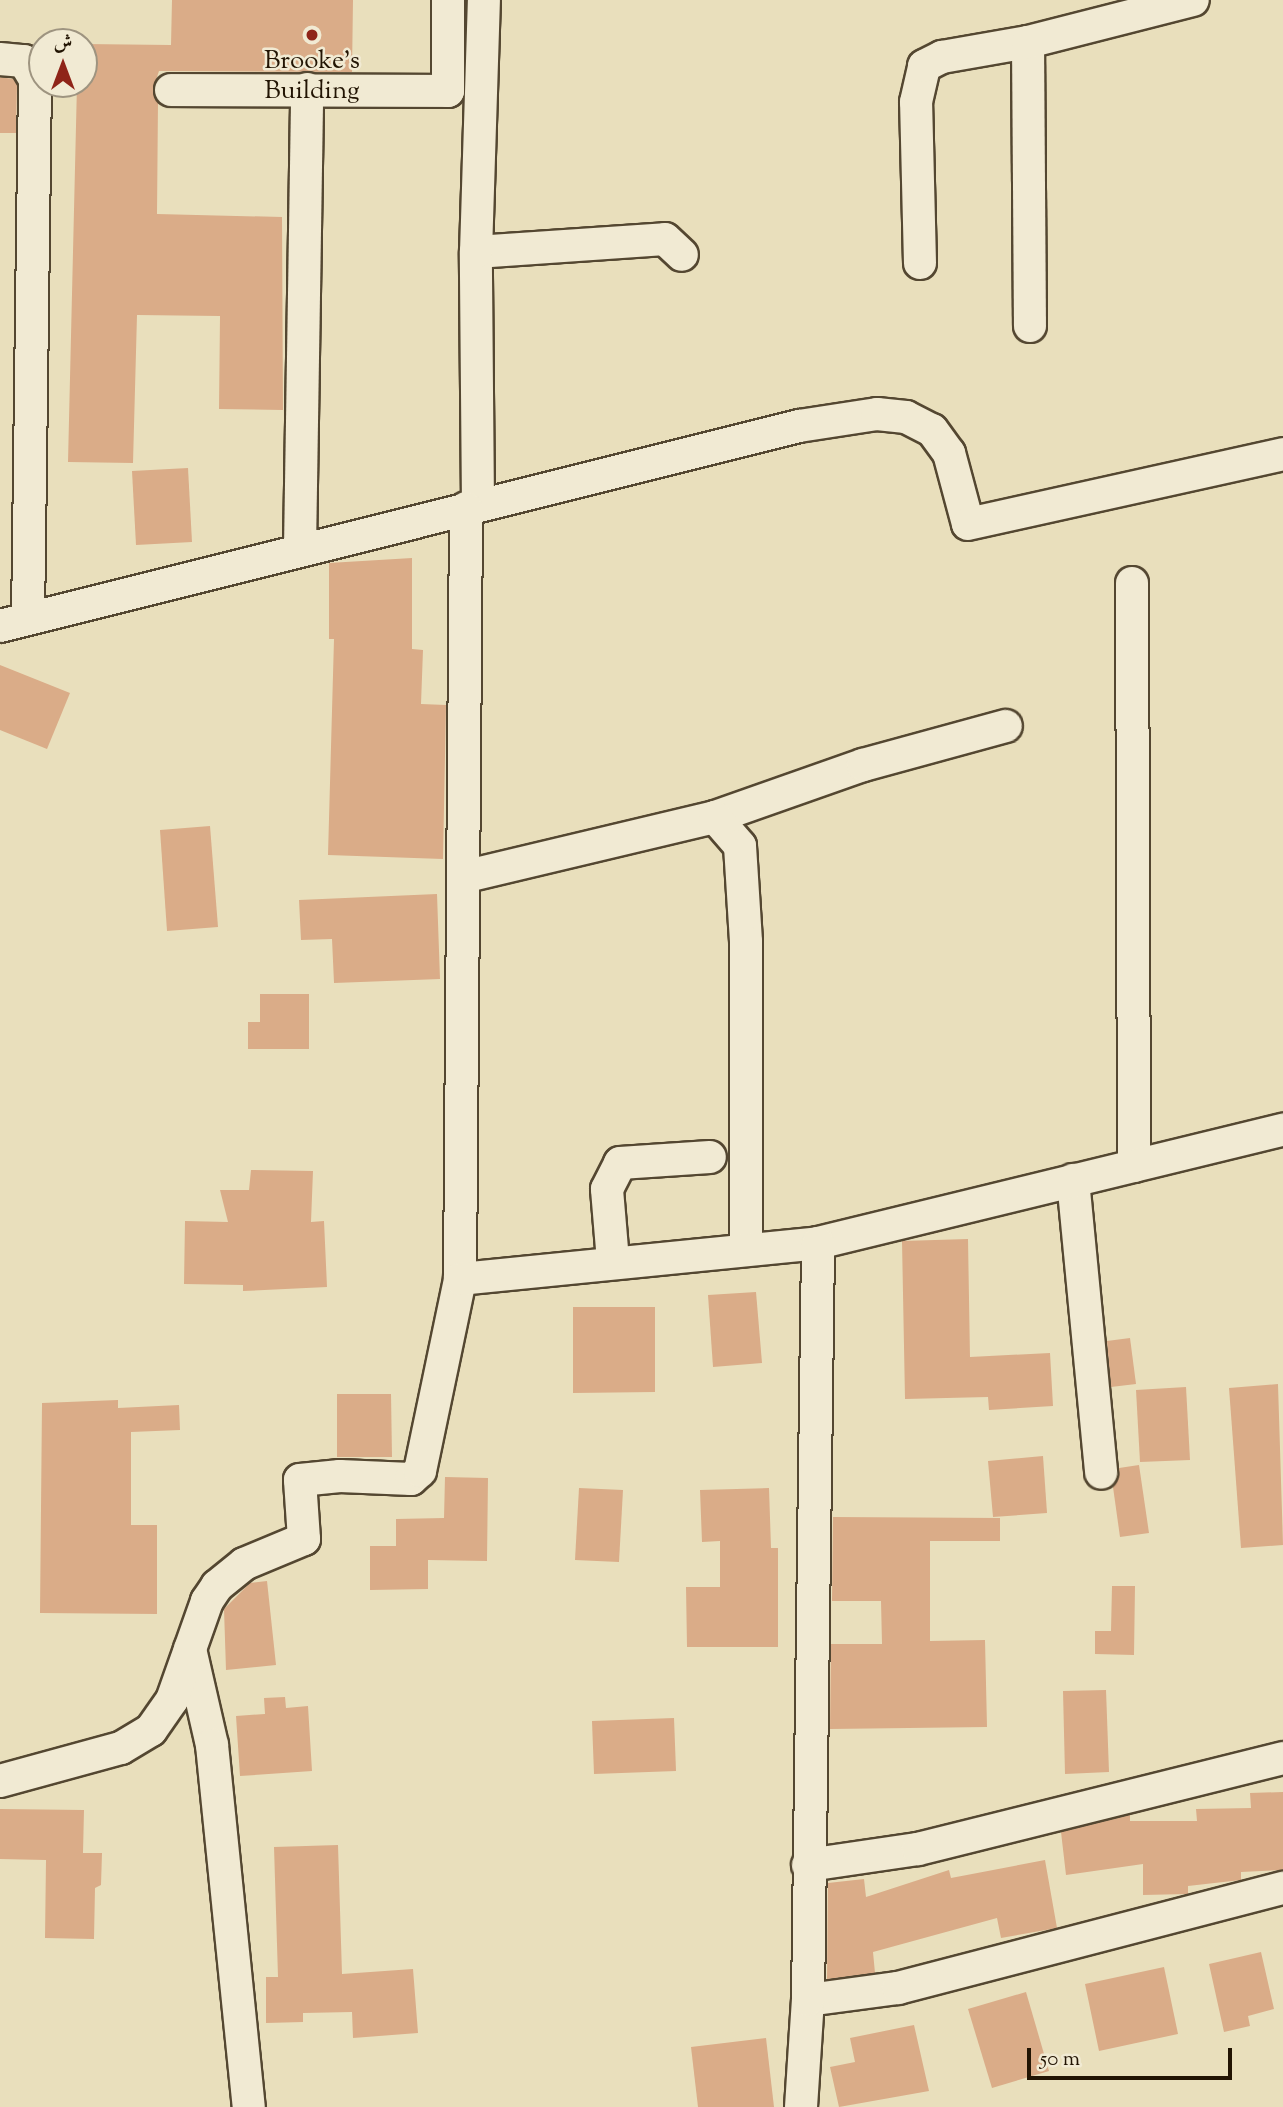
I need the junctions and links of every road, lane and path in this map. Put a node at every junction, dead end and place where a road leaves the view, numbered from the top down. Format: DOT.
graph roads {
  1 [pos="448,0"];
  2 [pos="484,0"];
  3 [pos="1192,0"];
  4 [pos="1028,42"];
  5 [pos="0,59"];
  6 [pos="307,89"];
  7 [pos="171,90"];
  8 [pos="476,252"];
  9 [pos="682,255"];
  10 [pos="920,263"];
  11 [pos="1030,326"];
  12 [pos="1283,454"];
  13 [pos="472,507"];
  14 [pos="300,549"];
  15 [pos="1132,583"];
  16 [pos="14,622"];
  17 [pos="1006,726"];
  18 [pos="715,817"];
  19 [pos="463,877"];
  20 [pos="1283,1130"];
  21 [pos="710,1157"];
  22 [pos="1135,1166"];
  23 [pos="1073,1180"];
  24 [pos="818,1242"];
  25 [pos="746,1249"];
  26 [pos="614,1261"];
  27 [pos="460,1279"];
  28 [pos="1101,1473"];
  29 [pos="190,1649"];
  30 [pos="1283,1758"];
  31 [pos="0,1781"];
  32 [pos="808,1865"];
  33 [pos="1283,1888"];
  34 [pos="808,2000"];
  35 [pos="249,2107"];
  36 [pos="801,2107"];
  1 -- 6 [label="street"];
  2 -- 8 [label="street"];
  3 -- 4 [label="street"];
  4 -- 10 [label="street"];
  4 -- 11 [label="street"];
  5 -- 16 [label="street"];
  6 -- 7 [label="street"];
  6 -- 14 [label="street"];
  8 -- 9 [label="street"];
  8 -- 13 [label="street"];
  12 -- 13 [label="street"];
  13 -- 14 [label="street"];
  13 -- 19 [label="street"];
  14 -- 16 [label="street"];
  15 -- 22 [label="street"];
  17 -- 18 [label="street"];
  18 -- 19 [label="street"];
  18 -- 25 [label="street"];
  19 -- 27 [label="street"];
  20 -- 22 [label="street"];
  21 -- 26 [label="street"];
  22 -- 23 [label="street"];
  23 -- 24 [label="street"];
  23 -- 28 [label="street"];
  24 -- 25 [label="street"];
  24 -- 32 [label="street"];
  25 -- 26 [label="street"];
  26 -- 27 [label="street"];
  27 -- 29 [label="street"];
  29 -- 31 [label="street"];
  29 -- 35 [label="street"];
  30 -- 32 [label="street"];
  32 -- 34 [label="street"];
  33 -- 34 [label="street"];
  34 -- 36 [label="street"];
}
